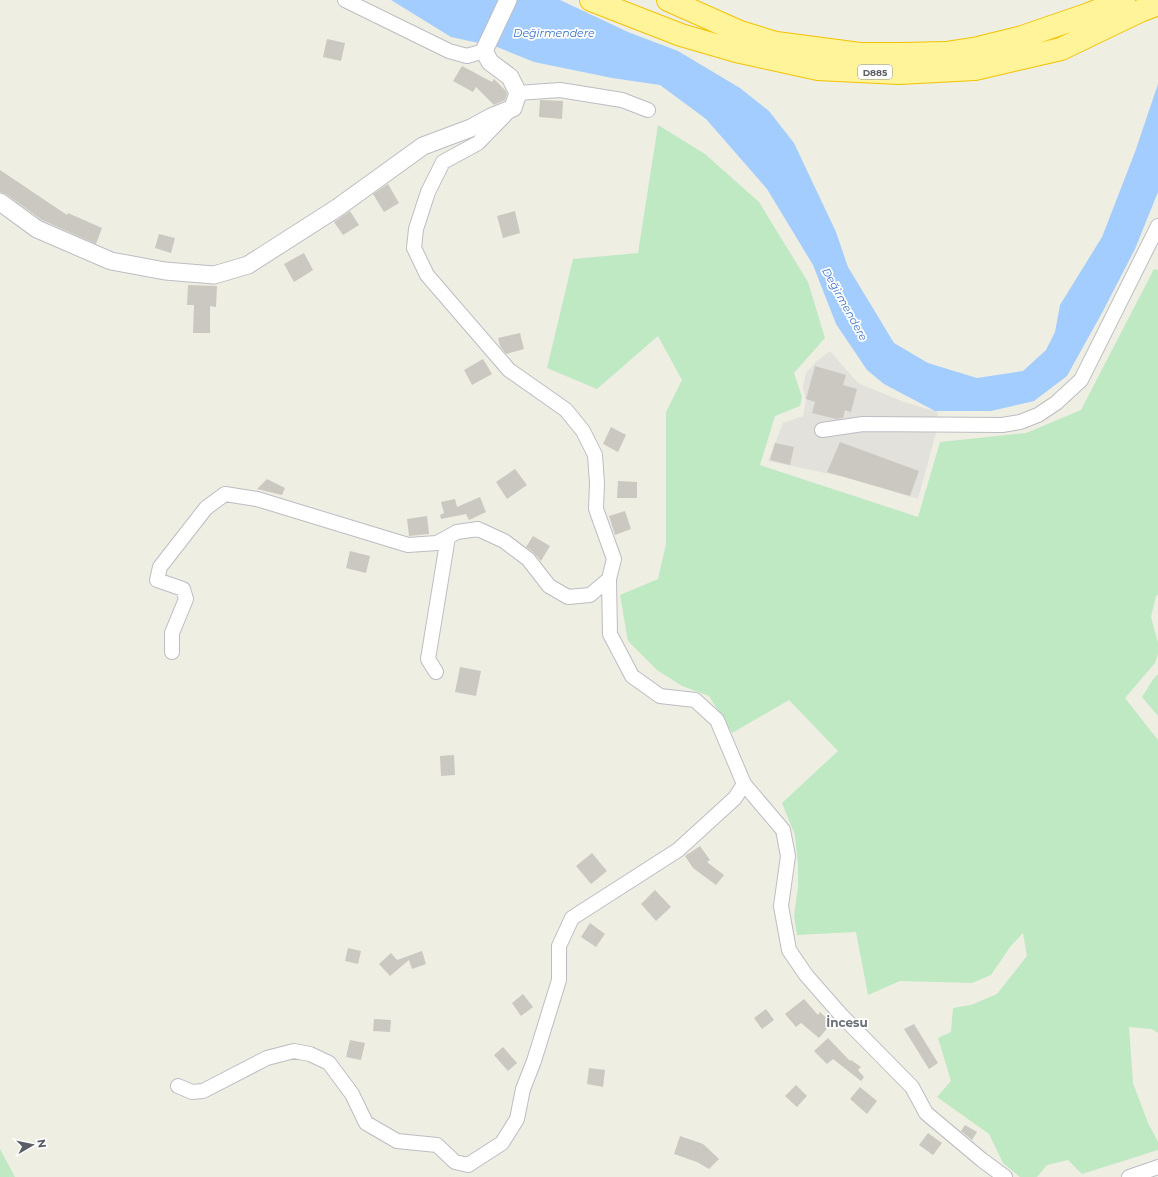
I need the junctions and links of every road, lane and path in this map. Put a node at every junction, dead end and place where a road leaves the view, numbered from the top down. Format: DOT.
graph roads {
  1 [pos="345,0"];
  2 [pos="508,0"];
  3 [pos="591,0"];
  4 [pos="668,0"];
  5 [pos="1124,0"];
  6 [pos="1158,4"];
  7 [pos="484,51"];
  8 [pos="515,100"];
  9 [pos="648,110"];
  10 [pos="0,202"];
  11 [pos="1158,226"];
  12 [pos="822,430"];
  13 [pos="448,537"];
  14 [pos="608,579"];
  15 [pos="172,652"];
  16 [pos="436,672"];
  17 [pos="744,784"];
  18 [pos="178,1086"];
  19 [pos="1158,1167"];
  20 [pos="1004,1177"];
  21 [pos="1129,1177"];
  1 -- 7 [label="street"];
  2 -- 7 [label="street"];
  3 -- 6 [label="highway, D885"];
  4 -- 5 [label="highway, D885"];
  7 -- 8 [label="street"];
  8 -- 9 [label="street"];
  8 -- 10 [label="street"];
  8 -- 14 [label="street"];
  11 -- 12 [label="street"];
  13 -- 14 [label="street"];
  13 -- 15 [label="street"];
  13 -- 16 [label="street"];
  14 -- 17 [label="street"];
  17 -- 18 [label="street"];
  17 -- 20 [label="street"];
  19 -- 21 [label="street"];
}
